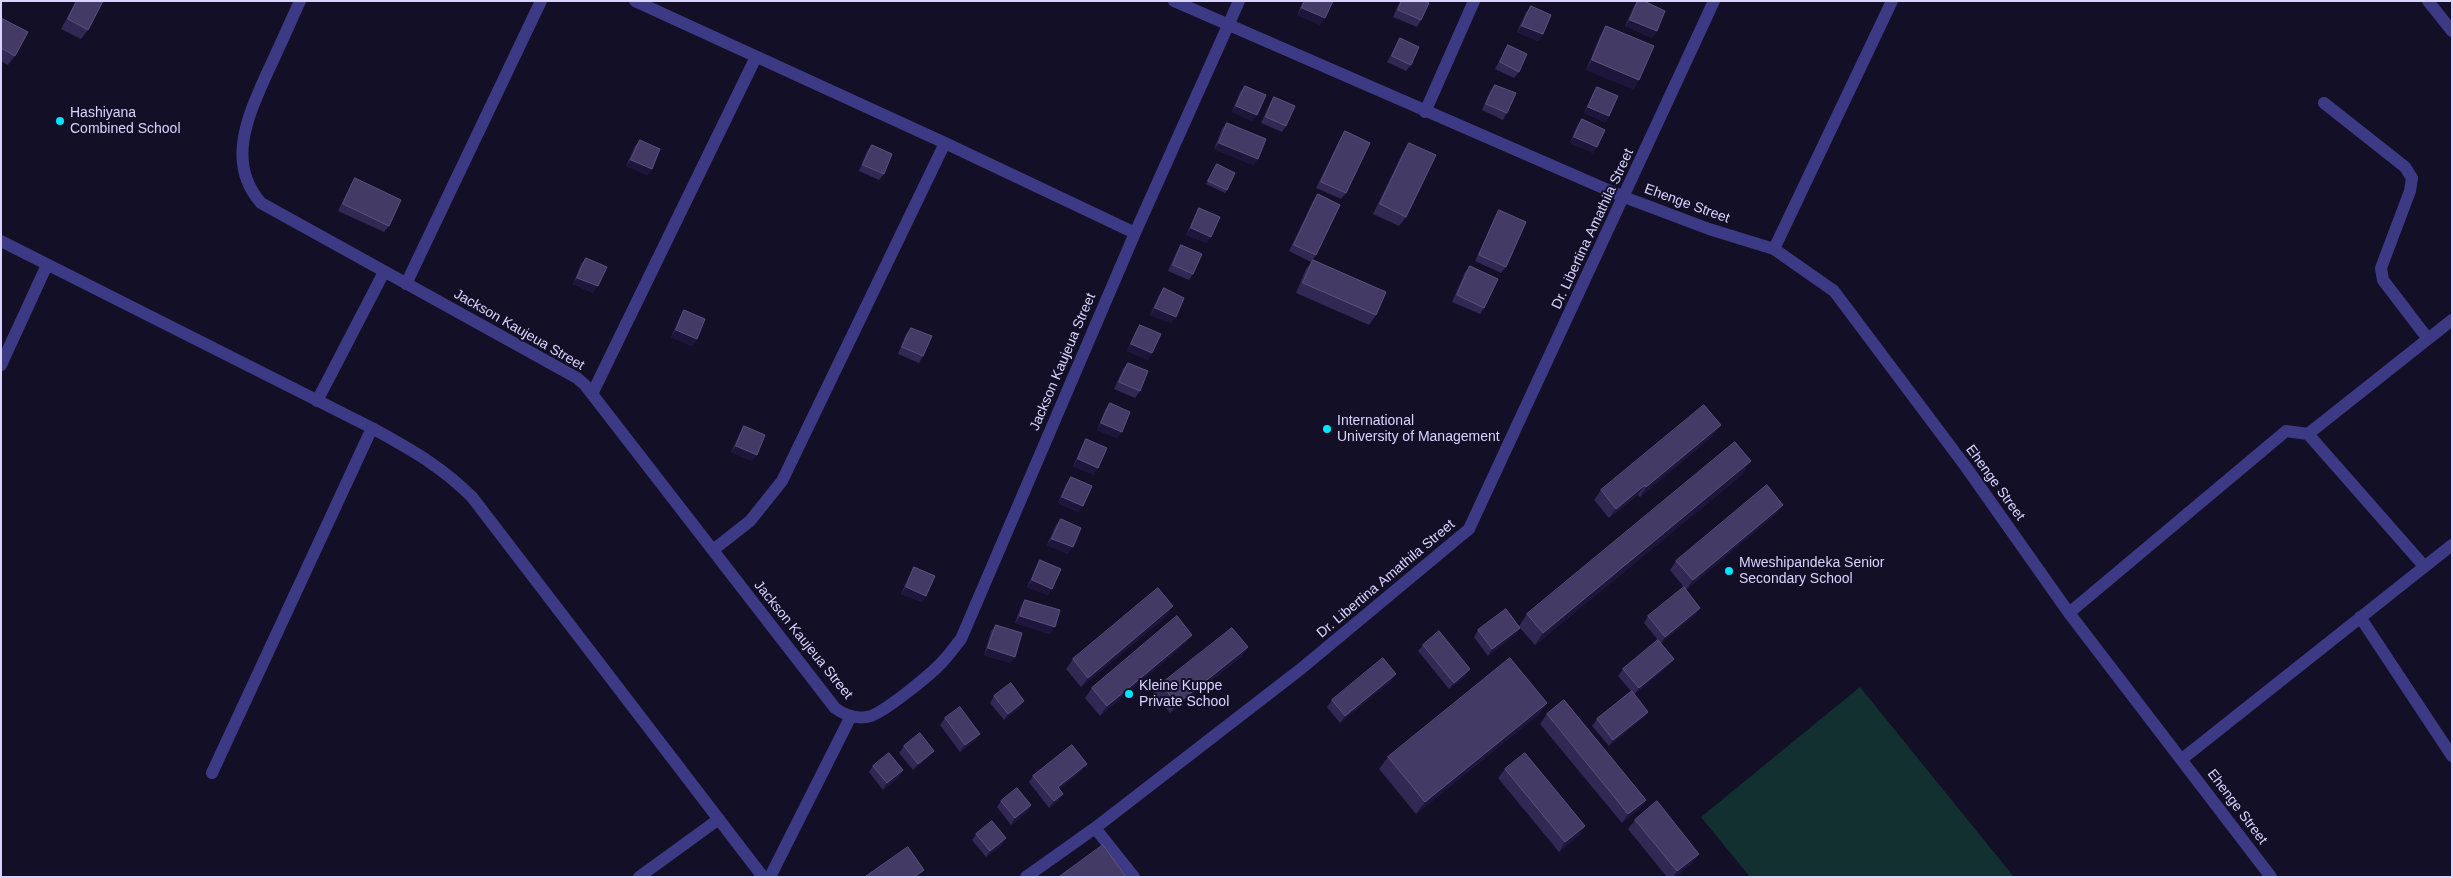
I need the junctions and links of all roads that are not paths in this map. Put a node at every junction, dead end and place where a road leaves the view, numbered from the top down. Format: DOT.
graph roads {
  1 [pos="300,1"];
  2 [pos="541,1"];
  3 [pos="635,1"];
  4 [pos="1174,1"];
  5 [pos="1239,1"];
  6 [pos="1474,1"];
  7 [pos="1714,1"];
  8 [pos="1892,1"];
  9 [pos="2428,1"];
  10 [pos="1228,26"];
  11 [pos="2452,31"];
  12 [pos="756,56"];
  13 [pos="2324,103"];
  14 [pos="1425,112"];
  15 [pos="944,143"];
  16 [pos="1624,197"];
  17 [pos="1135,233"];
  18 [pos="1,241"];
  19 [pos="1774,249"];
  20 [pos="47,265"];
  21 [pos="384,272"];
  22 [pos="406,284"];
  23 [pos="2452,320"];
  24 [pos="2428,339"];
  25 [pos="1,365"];
  26 [pos="592,394"];
  27 [pos="317,401"];
  28 [pos="372,428"];
  29 [pos="2308,434"];
  30 [pos="2452,545"];
  31 [pos="713,550"];
  32 [pos="2424,566"];
  33 [pos="2069,613"];
  34 [pos="2360,617"];
  35 [pos="851,716"];
  36 [pos="2452,756"];
  37 [pos="2182,758"];
  38 [pos="212,773"];
  39 [pos="719,819"];
  40 [pos="1095,828"];
  41 [pos="639,877"];
  42 [pos="763,877"];
  43 [pos="770,877"];
  44 [pos="1026,877"];
  45 [pos="1134,877"];
  46 [pos="2271,877"];
  1 -- 21 [label="street, Jackson Kaujeua Street"];
  2 -- 22 [label="street"];
  3 -- 12 [label="street"];
  4 -- 10 [label="street, Ehenge Street"];
  5 -- 10 [label="street, Jackson Kaujeua Street"];
  6 -- 14 [label="street"];
  7 -- 16 [label="street, Dr. Libertina Amathila Street"];
  8 -- 19 [label="street"];
  9 -- 11 [label="street"];
  10 -- 14 [label="street, Ehenge Street"];
  10 -- 17 [label="street, Jackson Kaujeua Street"];
  12 -- 15 [label="street"];
  12 -- 26 [label="street"];
  13 -- 24 [label="street"];
  14 -- 16 [label="street, Ehenge Street"];
  15 -- 17 [label="street"];
  15 -- 31 [label="street"];
  16 -- 19 [label="street, Ehenge Street"];
  16 -- 40 [label="street, Dr. Libertina Amathila Street"];
  17 -- 35 [label="street, Jackson Kaujeua Street"];
  18 -- 20 [label="street"];
  19 -- 33 [label="street, Ehenge Street"];
  20 -- 25 [label="street"];
  20 -- 27 [label="street"];
  21 -- 22 [label="street, Jackson Kaujeua Street"];
  21 -- 27 [label="street"];
  22 -- 26 [label="street, Jackson Kaujeua Street"];
  23 -- 24 [label="street"];
  24 -- 29 [label="street"];
  26 -- 31 [label="street, Jackson Kaujeua Street"];
  27 -- 28 [label="street"];
  28 -- 38 [label="street"];
  28 -- 39 [label="street"];
  29 -- 32 [label="street"];
  29 -- 33 [label="street"];
  30 -- 32 [label="street"];
  31 -- 35 [label="street, Jackson Kaujeua Street"];
  32 -- 34 [label="street"];
  33 -- 37 [label="street, Ehenge Street"];
  34 -- 36 [label="street"];
  34 -- 37 [label="street"];
  35 -- 43 [label="street"];
  37 -- 46 [label="street, Ehenge Street"];
  39 -- 41 [label="street"];
  39 -- 42 [label="street"];
  40 -- 44 [label="street, Dr. Libertina Amathila Street"];
  40 -- 45 [label="street"];
}
